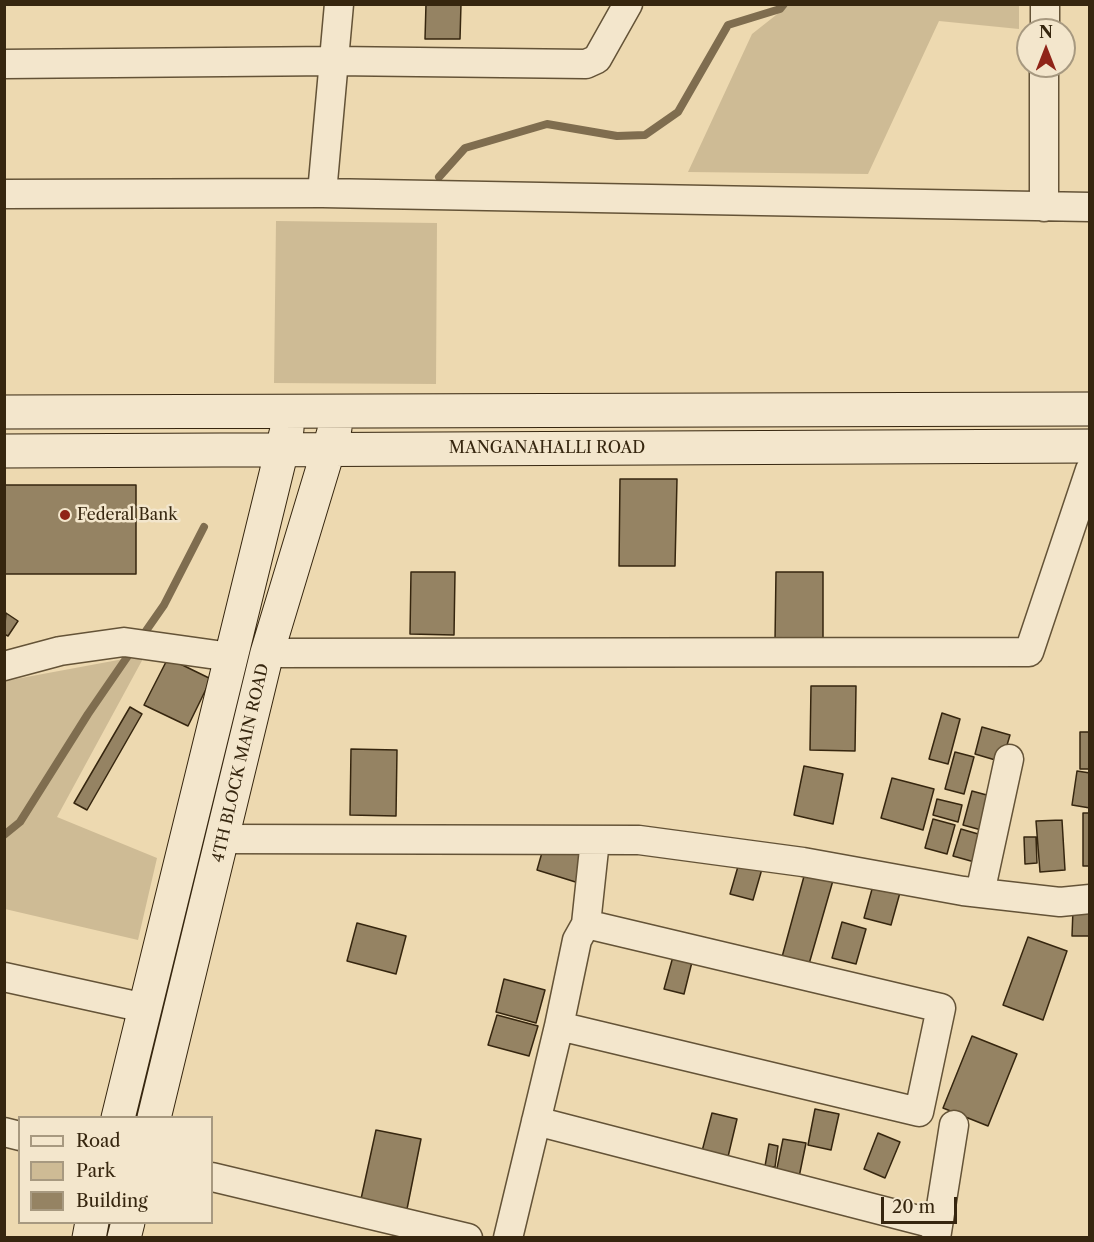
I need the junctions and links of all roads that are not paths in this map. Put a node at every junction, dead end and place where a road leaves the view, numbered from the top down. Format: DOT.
graph roads {
  1 [pos="339,4"];
  2 [pos="628,4"];
  3 [pos="334,61"];
  4 [pos="4,64"];
  5 [pos="1044,78"];
  6 [pos="322,193"];
  7 [pos="4,194"];
  8 [pos="1044,207"];
  9 [pos="1089,207"];
  10 [pos="1089,409"];
  11 [pos="4,412"];
  12 [pos="290,412"];
  13 [pos="340,412"];
  14 [pos="1089,447"];
  15 [pos="282,449"];
  16 [pos="329,449"];
  17 [pos="4,451"];
  18 [pos="1089,470"];
  19 [pos="267,653"];
  20 [pos="231,657"];
  21 [pos="4,666"];
  22 [pos="1010,759"];
  23 [pos="223,839"];
  24 [pos="595,840"];
  25 [pos="980,893"];
  26 [pos="1089,899"];
  27 [pos="586,924"];
  28 [pos="4,978"];
  29 [pos="145,1008"];
  30 [pos="559,1026"];
  31 [pos="118,1116"];
  32 [pos="154,1116"];
  33 [pos="536,1121"];
  34 [pos="954,1125"];
  35 [pos="213,1177"];
  36 [pos="937,1231"];
  37 [pos="468,1238"];
  38 [pos="508,1238"];
  1 -- 3 [label="street"];
  2 -- 3 [label="street"];
  3 -- 4 [label="street"];
  3 -- 6 [label="street"];
  5 -- 8 [label="street"];
  6 -- 7 [label="street"];
  6 -- 8 [label="street"];
  8 -- 9 [label="street"];
  10 -- 13 [label="street"];
  11 -- 12 [label="street"];
  12 -- 13 [label="street"];
  12 -- 15 [label="street, 4TH BLOCK MAIN ROAD"];
  13 -- 16 [label="street, 4TH BLOCK MAIN ROAD"];
  14 -- 16 [label="street, MANGANAHALLI ROAD"];
  15 -- 16 [label="street, MANGANAHALLI ROAD"];
  15 -- 17 [label="street, MANGANAHALLI ROAD"];
  15 -- 20 [label="street, 4TH BLOCK MAIN ROAD"];
  16 -- 19 [label="street, 4TH BLOCK MAIN ROAD"];
  18 -- 19 [label="street"];
  19 -- 23 [label="street, 4TH BLOCK MAIN ROAD"];
  20 -- 21 [label="street"];
  20 -- 29 [label="street, 4TH BLOCK MAIN ROAD"];
  22 -- 25 [label="street"];
  23 -- 24 [label="street"];
  23 -- 32 [label="street, 4TH BLOCK MAIN ROAD"];
  24 -- 25 [label="street"];
  24 -- 27 [label="street"];
  25 -- 26 [label="street"];
  27 -- 30 [label="street"];
  27 -- 30 [label="street"];
  28 -- 29 [label="street"];
  29 -- 31 [label="street, 4TH BLOCK MAIN ROAD"];
  30 -- 33 [label="street"];
  33 -- 36 [label="street"];
  33 -- 38 [label="street"];
  34 -- 36 [label="street"];
  35 -- 37 [label="street"];
}
